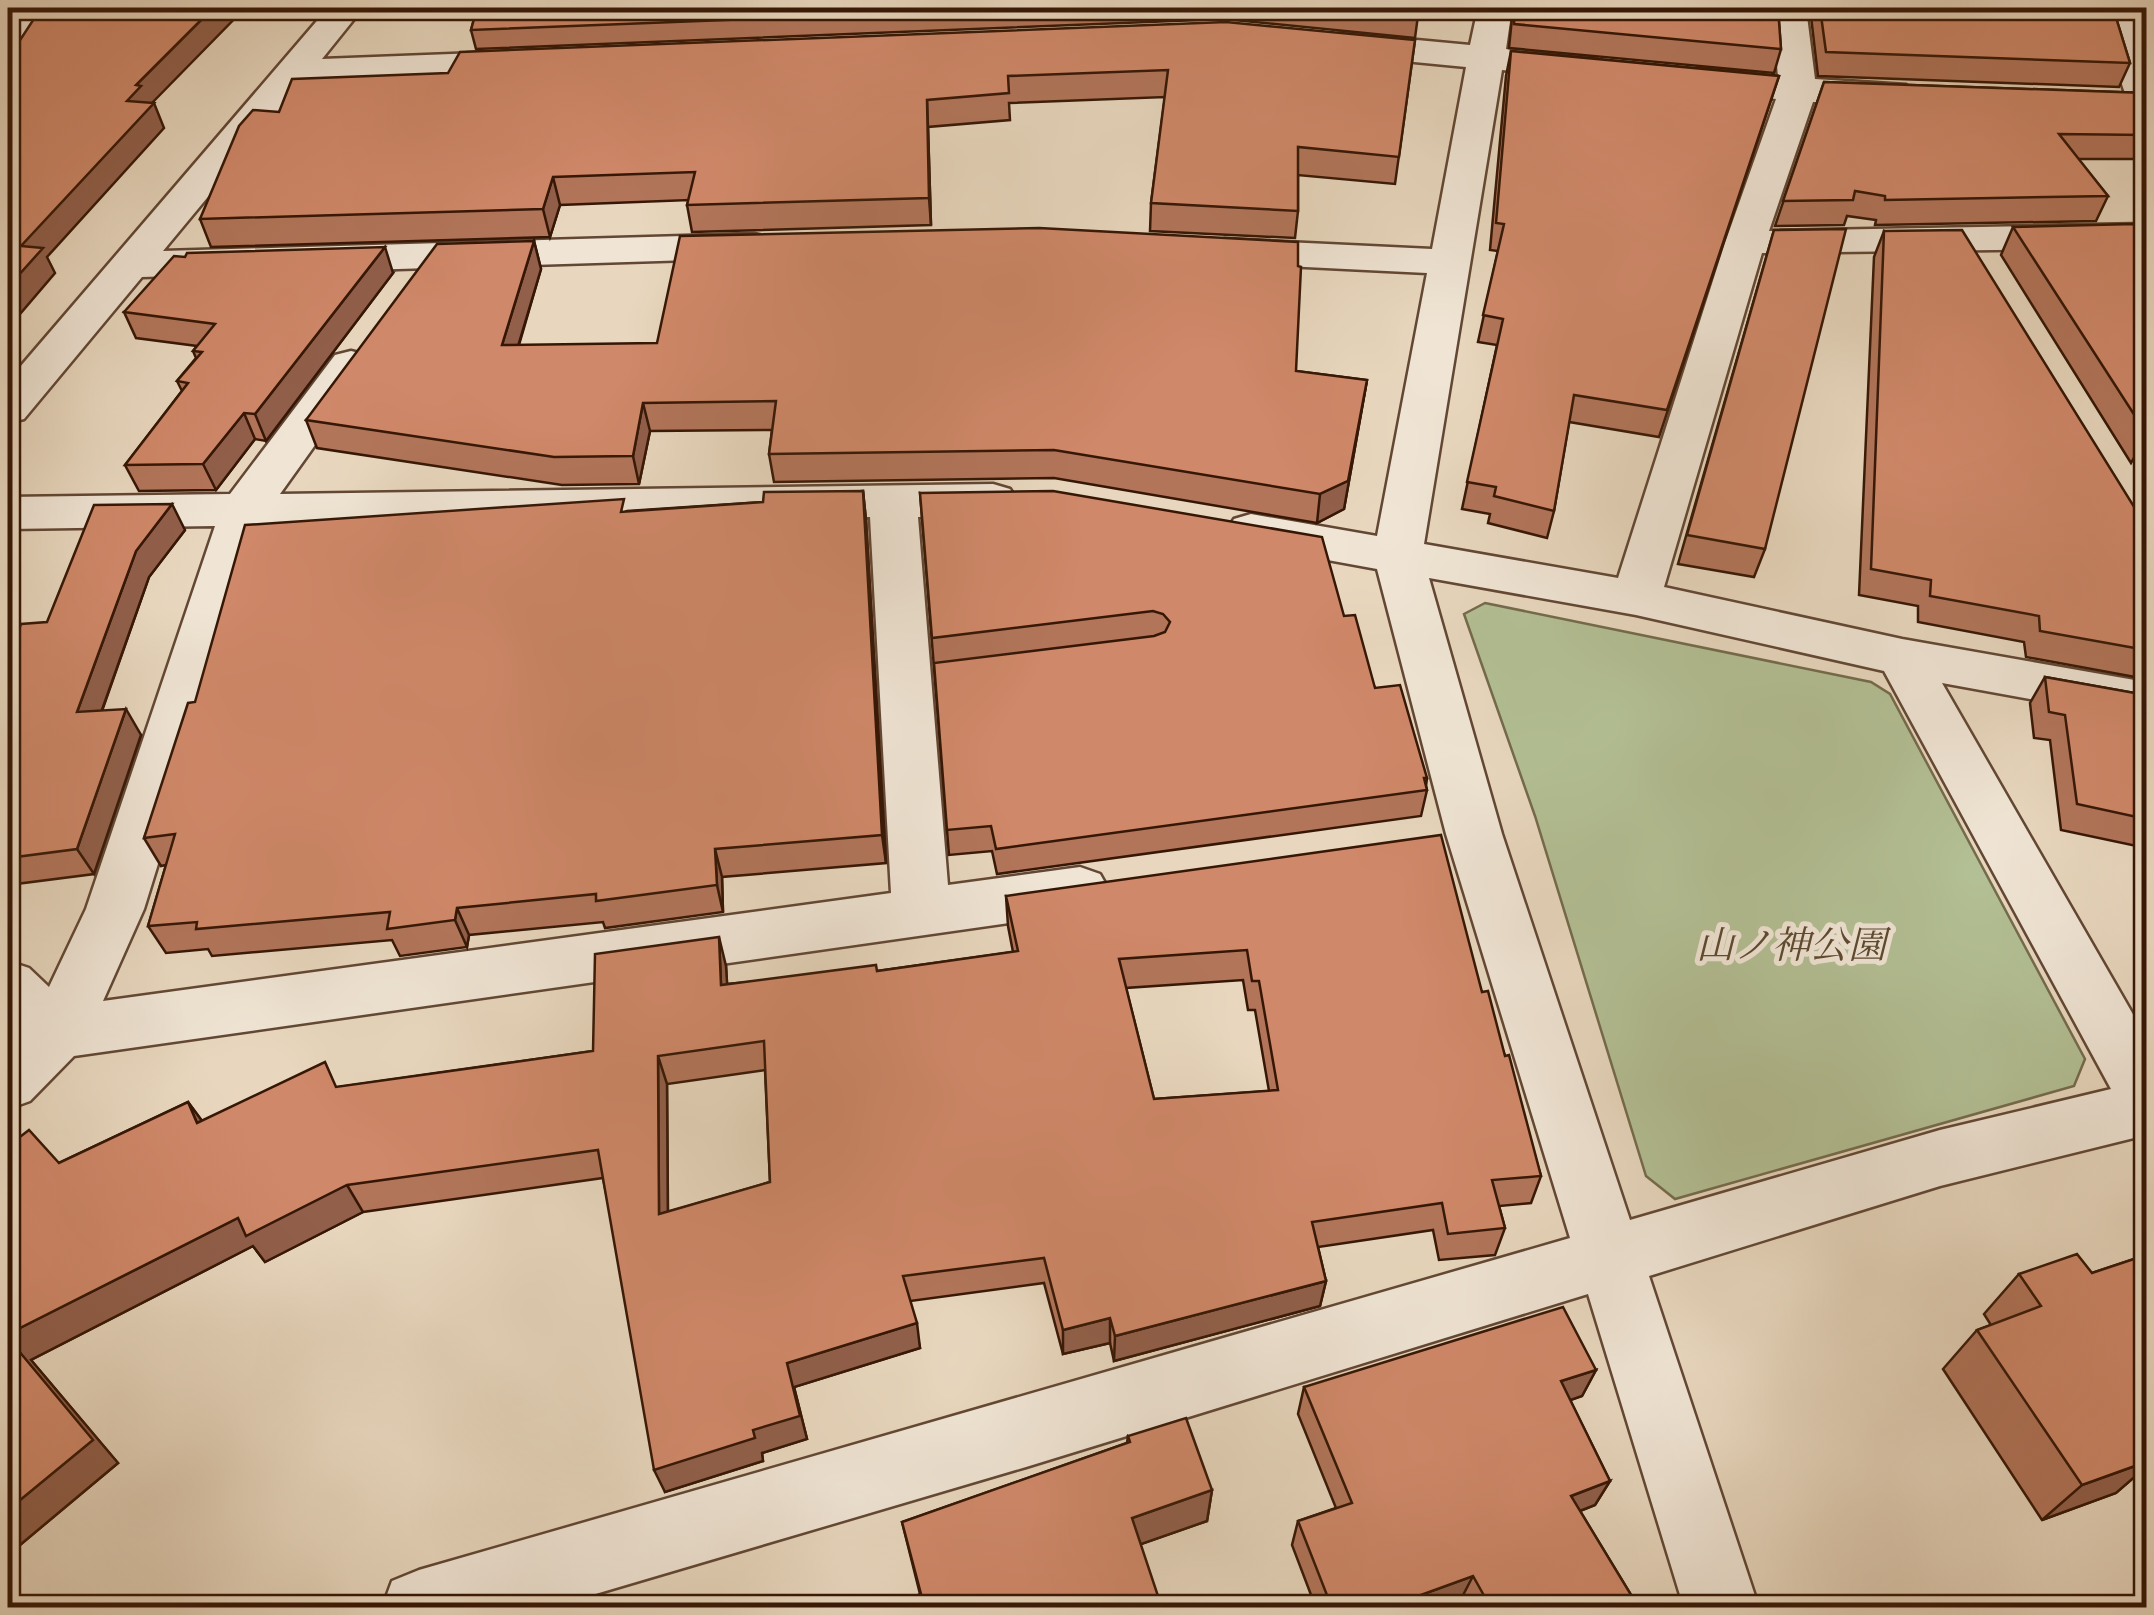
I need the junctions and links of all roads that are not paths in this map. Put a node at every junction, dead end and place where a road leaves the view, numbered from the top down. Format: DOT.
graph roads {
  1 [pos="346,8"];
  2 [pos="1495,8"];
  3 [pos="1788,8"];
  4 [pos="2115,8"];
  5 [pos="8,18"];
  6 [pos="1304,41"];
  7 [pos="1488,57"];
  8 [pos="551,61"];
  9 [pos="8,65"];
  10 [pos="290,72"];
  11 [pos="1624,72"];
  12 [pos="1662,76"];
  13 [pos="1798,90"];
  14 [pos="1934,95"];
  15 [pos="2108,102"];
  16 [pos="2146,102"];
  17 [pos="2146,236"];
  18 [pos="1966,239"];
  19 [pos="1745,243"];
  20 [pos="797,245"];
  21 [pos="1195,249"];
  22 [pos="432,256"];
  23 [pos="1451,262"];
  24 [pos="126,265"];
  25 [pos="1996,288"];
  26 [pos="8,409"];
  27 [pos="1036,498"];
  28 [pos="894,502"];
  29 [pos="244,509"];
  30 [pos="8,513"];
  31 [pos="1207,523"];
  32 [pos="1398,555"];
  33 [pos="1636,598"];
  34 [pos="1902,657"];
  35 [pos="2146,702"];
  36 [pos="1474,834"];
  37 [pos="1415,843"];
  38 [pos="1138,882"];
  39 [pos="921,912"];
  40 [pos="8,985"];
  41 [pos="58,1033"];
  42 [pos="8,1082"];
  43 [pos="2146,1094"];
  44 [pos="2146,1108"];
  45 [pos="1611,1258"];
  46 [pos="419,1608"];
  47 [pos="1722,1608"];
  1 -- 10 [label="street"];
  2 -- 7 [label="street"];
  3 -- 13 [label="street"];
  4 -- 16 [label="street"];
  5 -- 9 [label="street"];
  6 -- 7 [label="street"];
  7 -- 11 [label="street"];
  7 -- 23 [label="street"];
  8 -- 10 [label="street"];
  10 -- 24 [label="street"];
  12 -- 13 [label="street"];
  13 -- 14 [label="street"];
  13 -- 19 [label="street"];
  15 -- 16 [label="street"];
  17 -- 18 [label="street"];
  18 -- 19 [label="street"];
  18 -- 25 [label="street"];
  19 -- 33 [label="street"];
  20 -- 22 [label="street"];
  21 -- 23 [label="street"];
  22 -- 24 [label="street"];
  22 -- 29 [label="street"];
  23 -- 32 [label="street"];
  24 -- 26 [label="street"];
  27 -- 28 [label="street"];
  28 -- 29 [label="street"];
  28 -- 39 [label="street"];
  29 -- 30 [label="street"];
  29 -- 41 [label="street"];
  31 -- 32 [label="street"];
  32 -- 33 [label="street"];
  32 -- 36 [label="street"];
  33 -- 34 [label="street"];
  34 -- 35 [label="street"];
  34 -- 43 [label="street"];
  36 -- 37 [label="street"];
  36 -- 45 [label="street"];
  38 -- 39 [label="street"];
  39 -- 41 [label="street"];
  40 -- 41 [label="street"];
  41 -- 42 [label="street"];
  44 -- 45 [label="street"];
  45 -- 46 [label="street"];
  45 -- 47 [label="street"];
}
